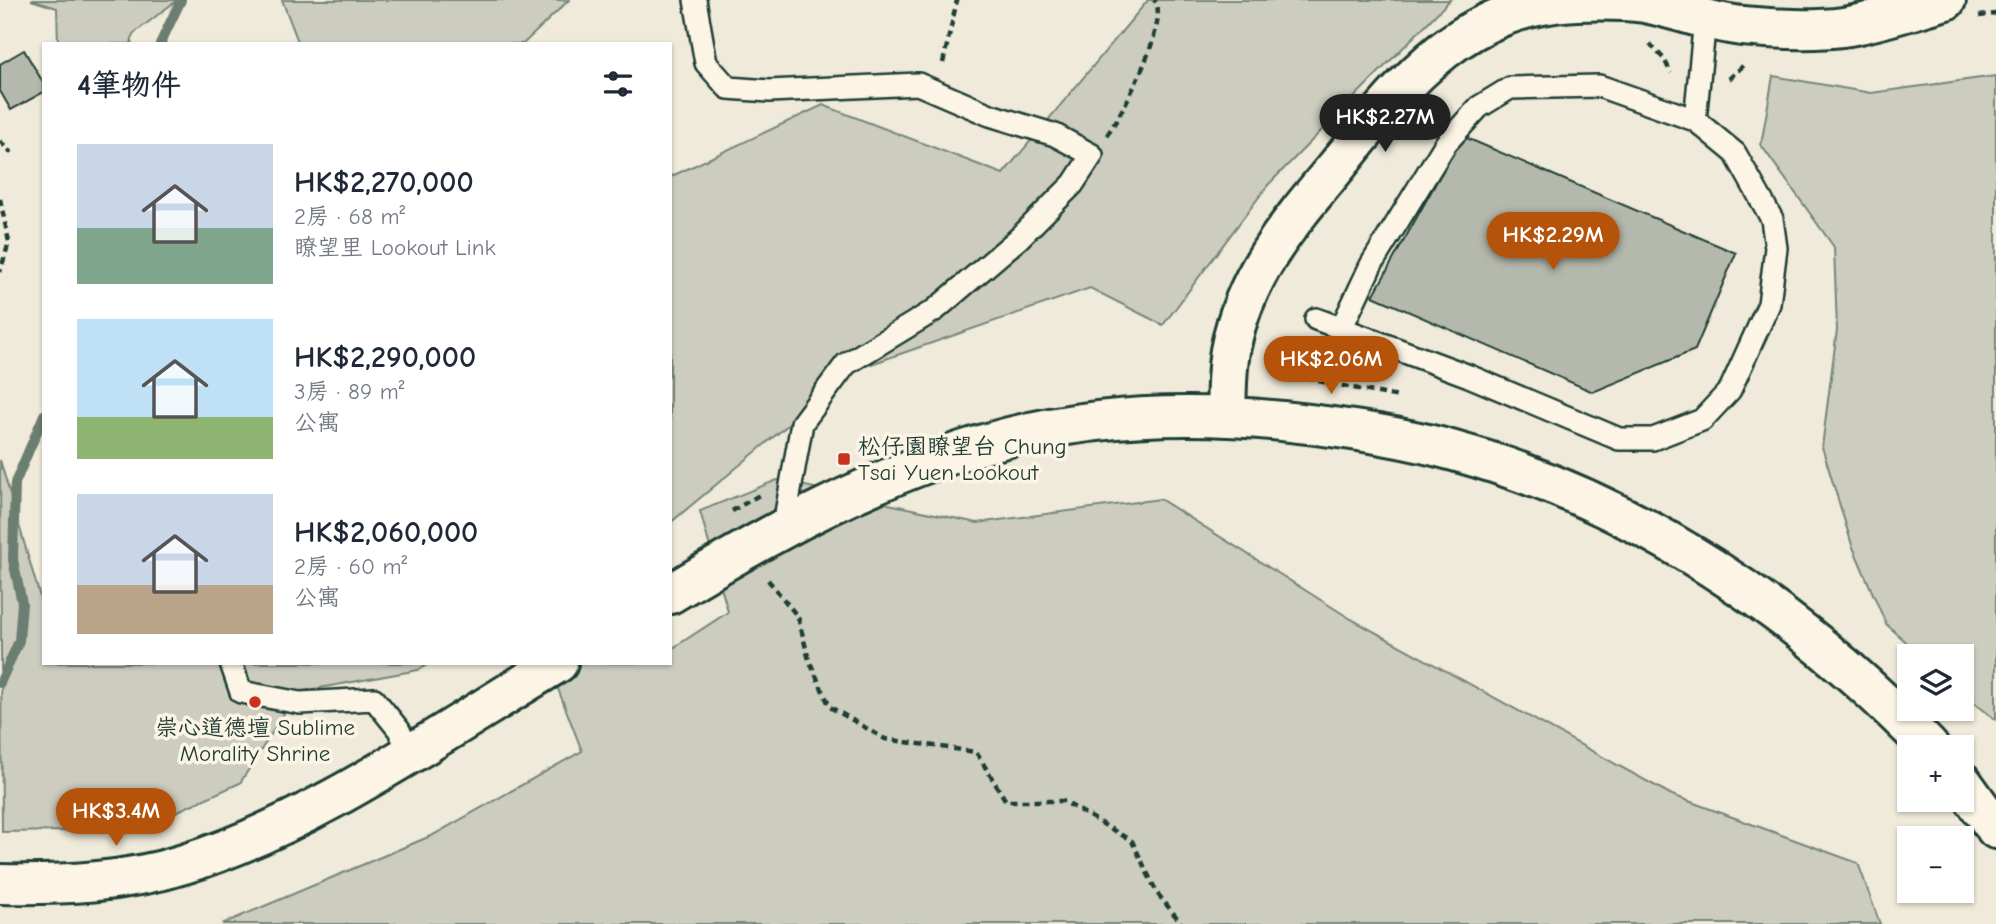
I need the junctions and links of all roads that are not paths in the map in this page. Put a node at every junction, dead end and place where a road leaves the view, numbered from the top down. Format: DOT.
graph roads {
  1 [pos="695,0"];
  2 [pos="1946,0"];
  3 [pos="1705,19"];
  4 [pos="1695,120"];
  5 [pos="1316,319"];
  6 [pos="1340,329"];
  7 [pos="1226,415"];
  8 [pos="783,530"];
  9 [pos="672,593"];
  10 [pos="232,665"];
  11 [pos="555,665"];
  12 [pos="1916,735"];
  13 [pos="410,752"];
  14 [pos="1974,797"];
  15 [pos="1995,824"];
  16 [pos="0,884"];
  1 -- 8 [label="lane"];
  2 -- 3 [label="main road"];
  3 -- 4 [label="lane"];
  3 -- 7 [label="main road"];
  4 -- 6 [label="lane"];
  4 -- 6 [label="lane"];
  5 -- 6 [label="lane"];
  7 -- 8 [label="main road"];
  7 -- 12 [label="main road"];
  8 -- 9 [label="main road"];
  10 -- 13 [label="lane"];
  11 -- 13 [label="main road"];
  13 -- 16 [label="main road"];
  14 -- 15 [label="main road"];
}
